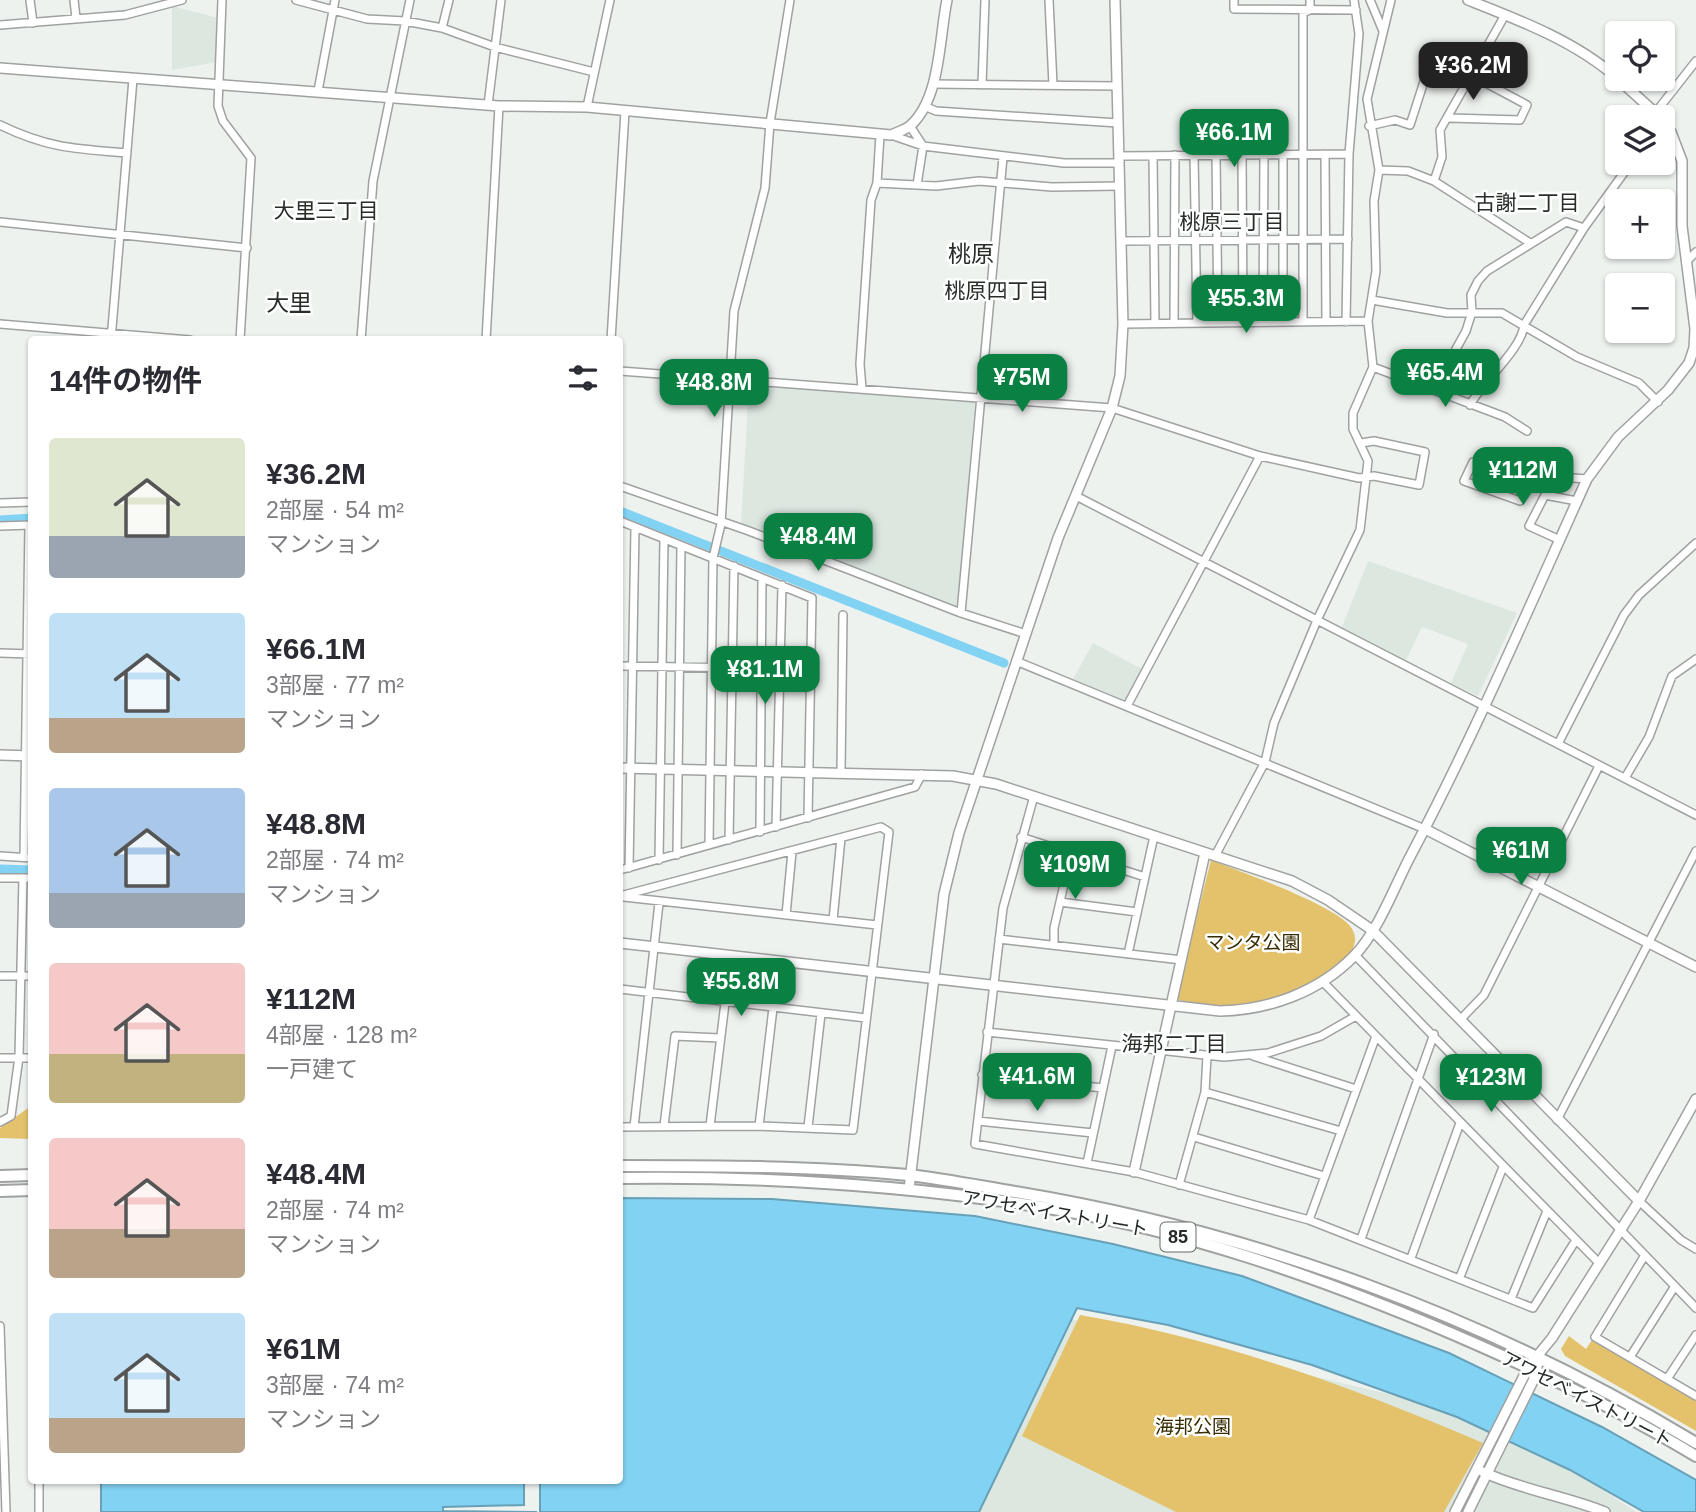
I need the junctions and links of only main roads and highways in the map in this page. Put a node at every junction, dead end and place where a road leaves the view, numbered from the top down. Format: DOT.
graph roads {
  1 [pos="623,1166"];
  2 [pos="28,1175"];
  3 [pos="0,1176"];
  4 [pos="623,1178"];
  5 [pos="28,1190"];
  6 [pos="0,1191"];
  7 [pos="1696,1443"];
  8 [pos="1696,1456"];
  1 -- 7 [label="main road, アワセベイストリート / 85"];
  2 -- 3 [label="main road"];
  4 -- 8 [label="main road, アワセベイストリート / 85"];
  5 -- 6 [label="main road"];
}
